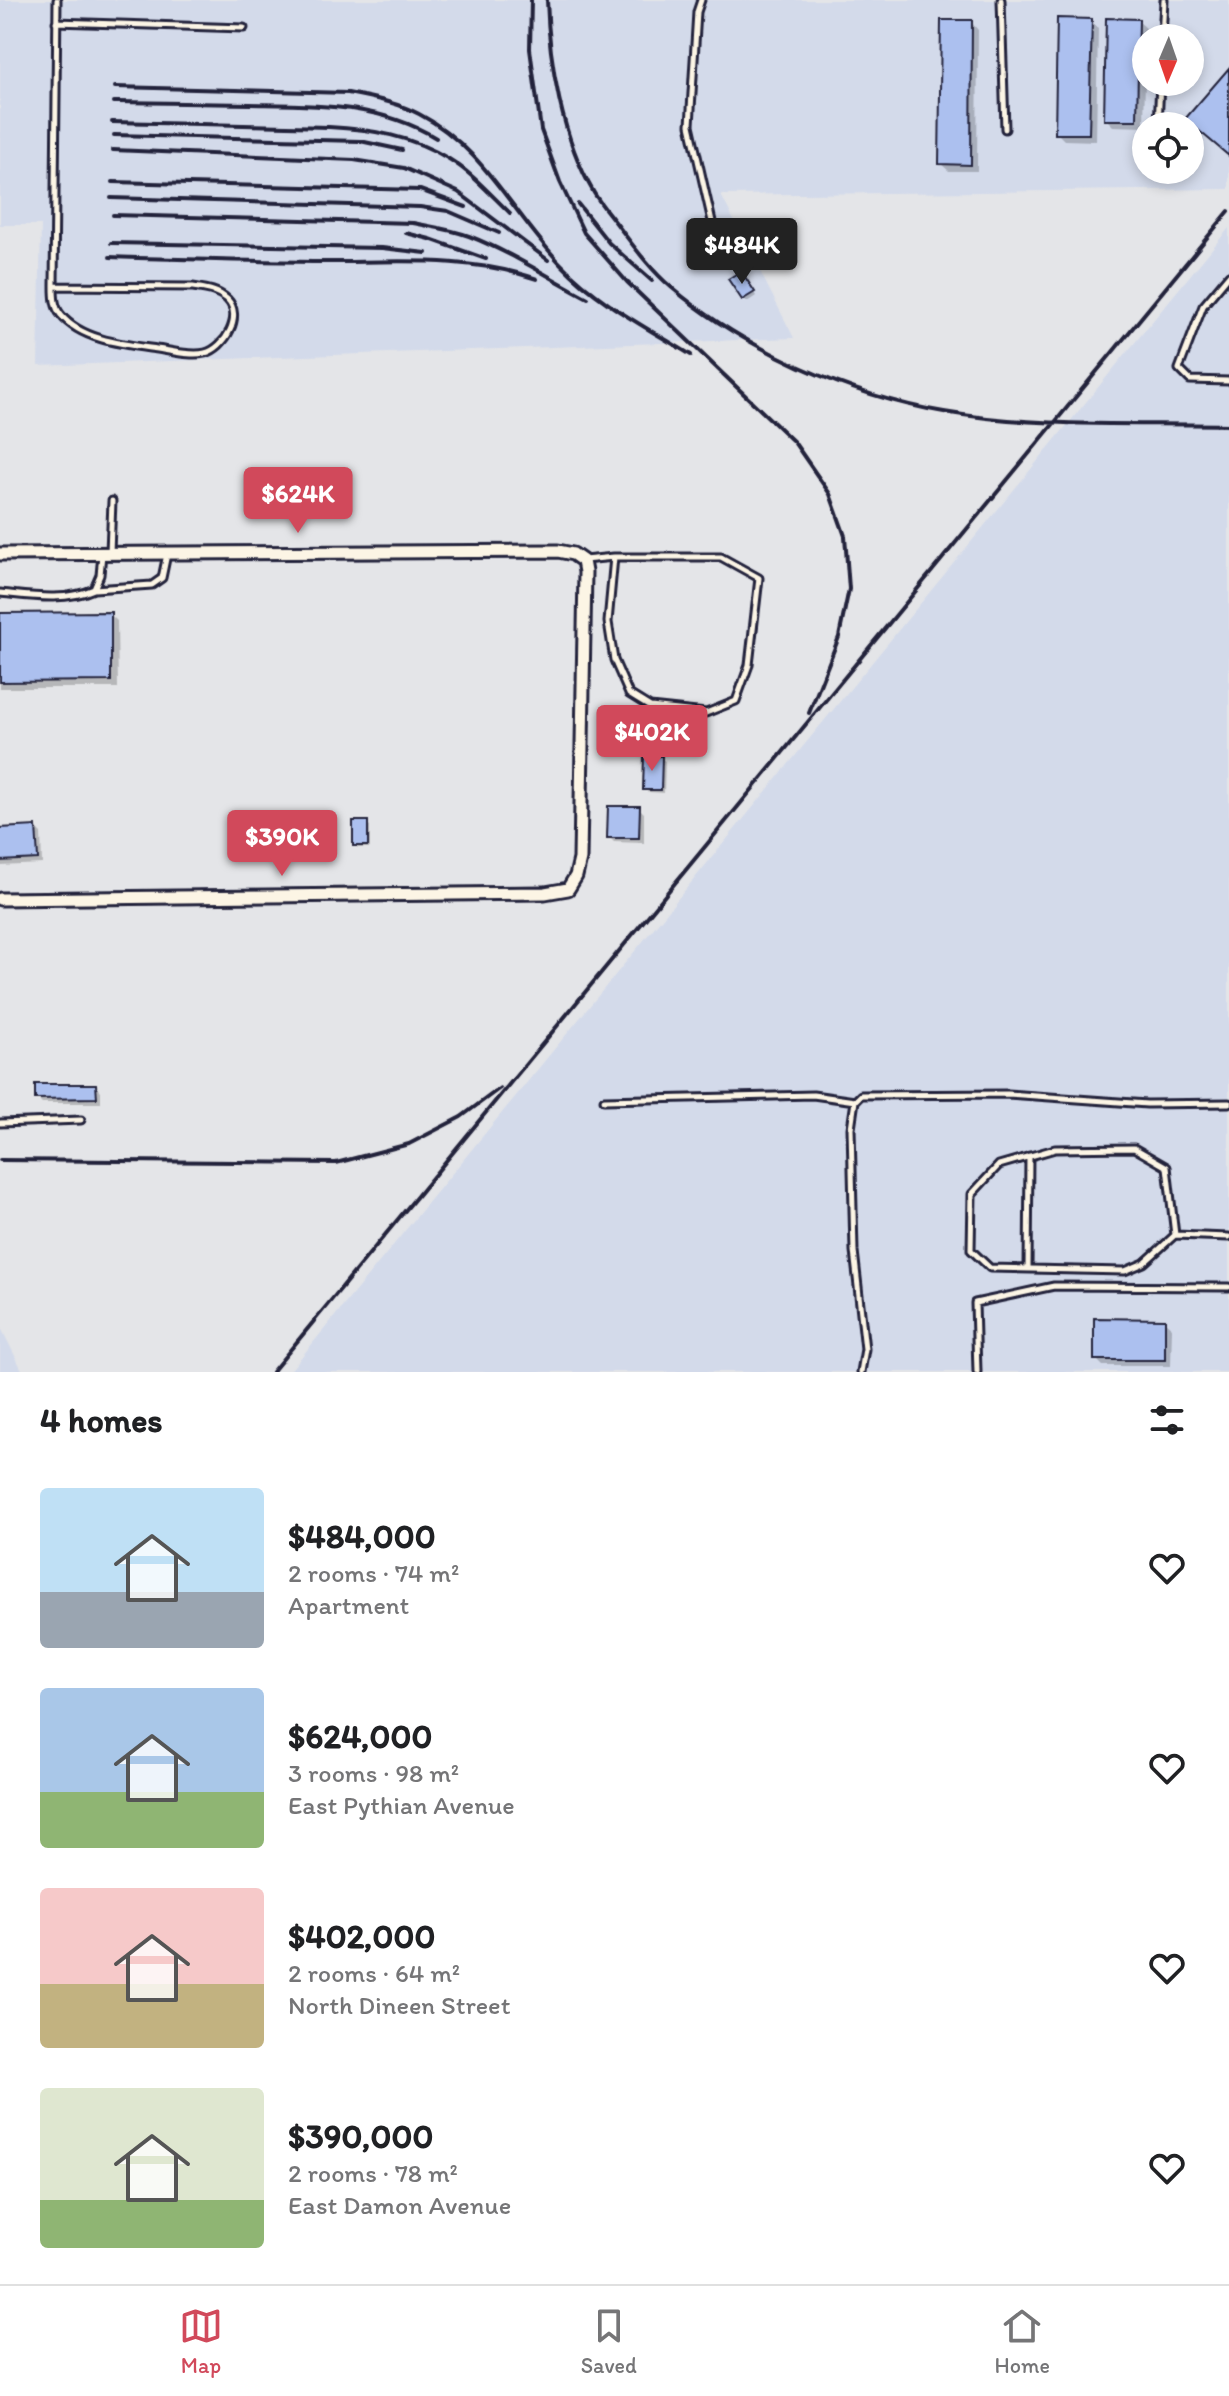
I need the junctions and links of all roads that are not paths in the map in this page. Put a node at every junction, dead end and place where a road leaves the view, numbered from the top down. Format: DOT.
graph roads {
  1 [pos="57,0"];
  2 [pos="701,0"];
  3 [pos="1001,0"];
  4 [pos="1164,0"];
  5 [pos="56,22"];
  6 [pos="1163,24"];
  7 [pos="244,28"];
  8 [pos="1005,129"];
  9 [pos="716,239"];
  10 [pos="1229,275"];
  11 [pos="54,286"];
  12 [pos="1229,381"];
  13 [pos="112,501"];
  14 [pos="106,553"];
  15 [pos="167,553"];
  16 [pos="0,554"];
  17 [pos="614,557"];
  18 [pos="583,561"];
  19 [pos="94,589"];
  20 [pos="0,593"];
  21 [pos="0,899"];
  22 [pos="604,1100"];
  23 [pos="855,1101"];
  24 [pos="1229,1103"];
  25 [pos="81,1120"];
  26 [pos="0,1123"];
  27 [pos="1029,1156"];
  28 [pos="1175,1235"];
  29 [pos="1229,1237"];
  30 [pos="1028,1269"];
  31 [pos="1229,1287"];
  32 [pos="861,1372"];
  33 [pos="977,1372"];
  1 -- 5 [label="lane"];
  2 -- 9 [label="lane"];
  3 -- 8 [label="lane"];
  4 -- 6 [label="lane"];
  5 -- 7 [label="lane"];
  5 -- 11 [label="lane"];
  10 -- 12 [label="lane"];
  11 -- 11 [label="lane"];
  13 -- 14 [label="lane"];
  14 -- 15 [label="street"];
  14 -- 16 [label="street"];
  14 -- 19 [label="lane"];
  15 -- 18 [label="street"];
  15 -- 19 [label="lane"];
  17 -- 17 [label="lane"];
  17 -- 18 [label="lane"];
  18 -- 21 [label="street"];
  19 -- 20 [label="lane"];
  22 -- 23 [label="lane"];
  23 -- 24 [label="lane"];
  23 -- 32 [label="lane"];
  25 -- 26 [label="lane"];
  27 -- 28 [label="lane"];
  27 -- 30 [label="lane"];
  27 -- 30 [label="lane"];
  28 -- 29 [label="lane"];
  28 -- 30 [label="lane"];
  31 -- 33 [label="lane"];
}
